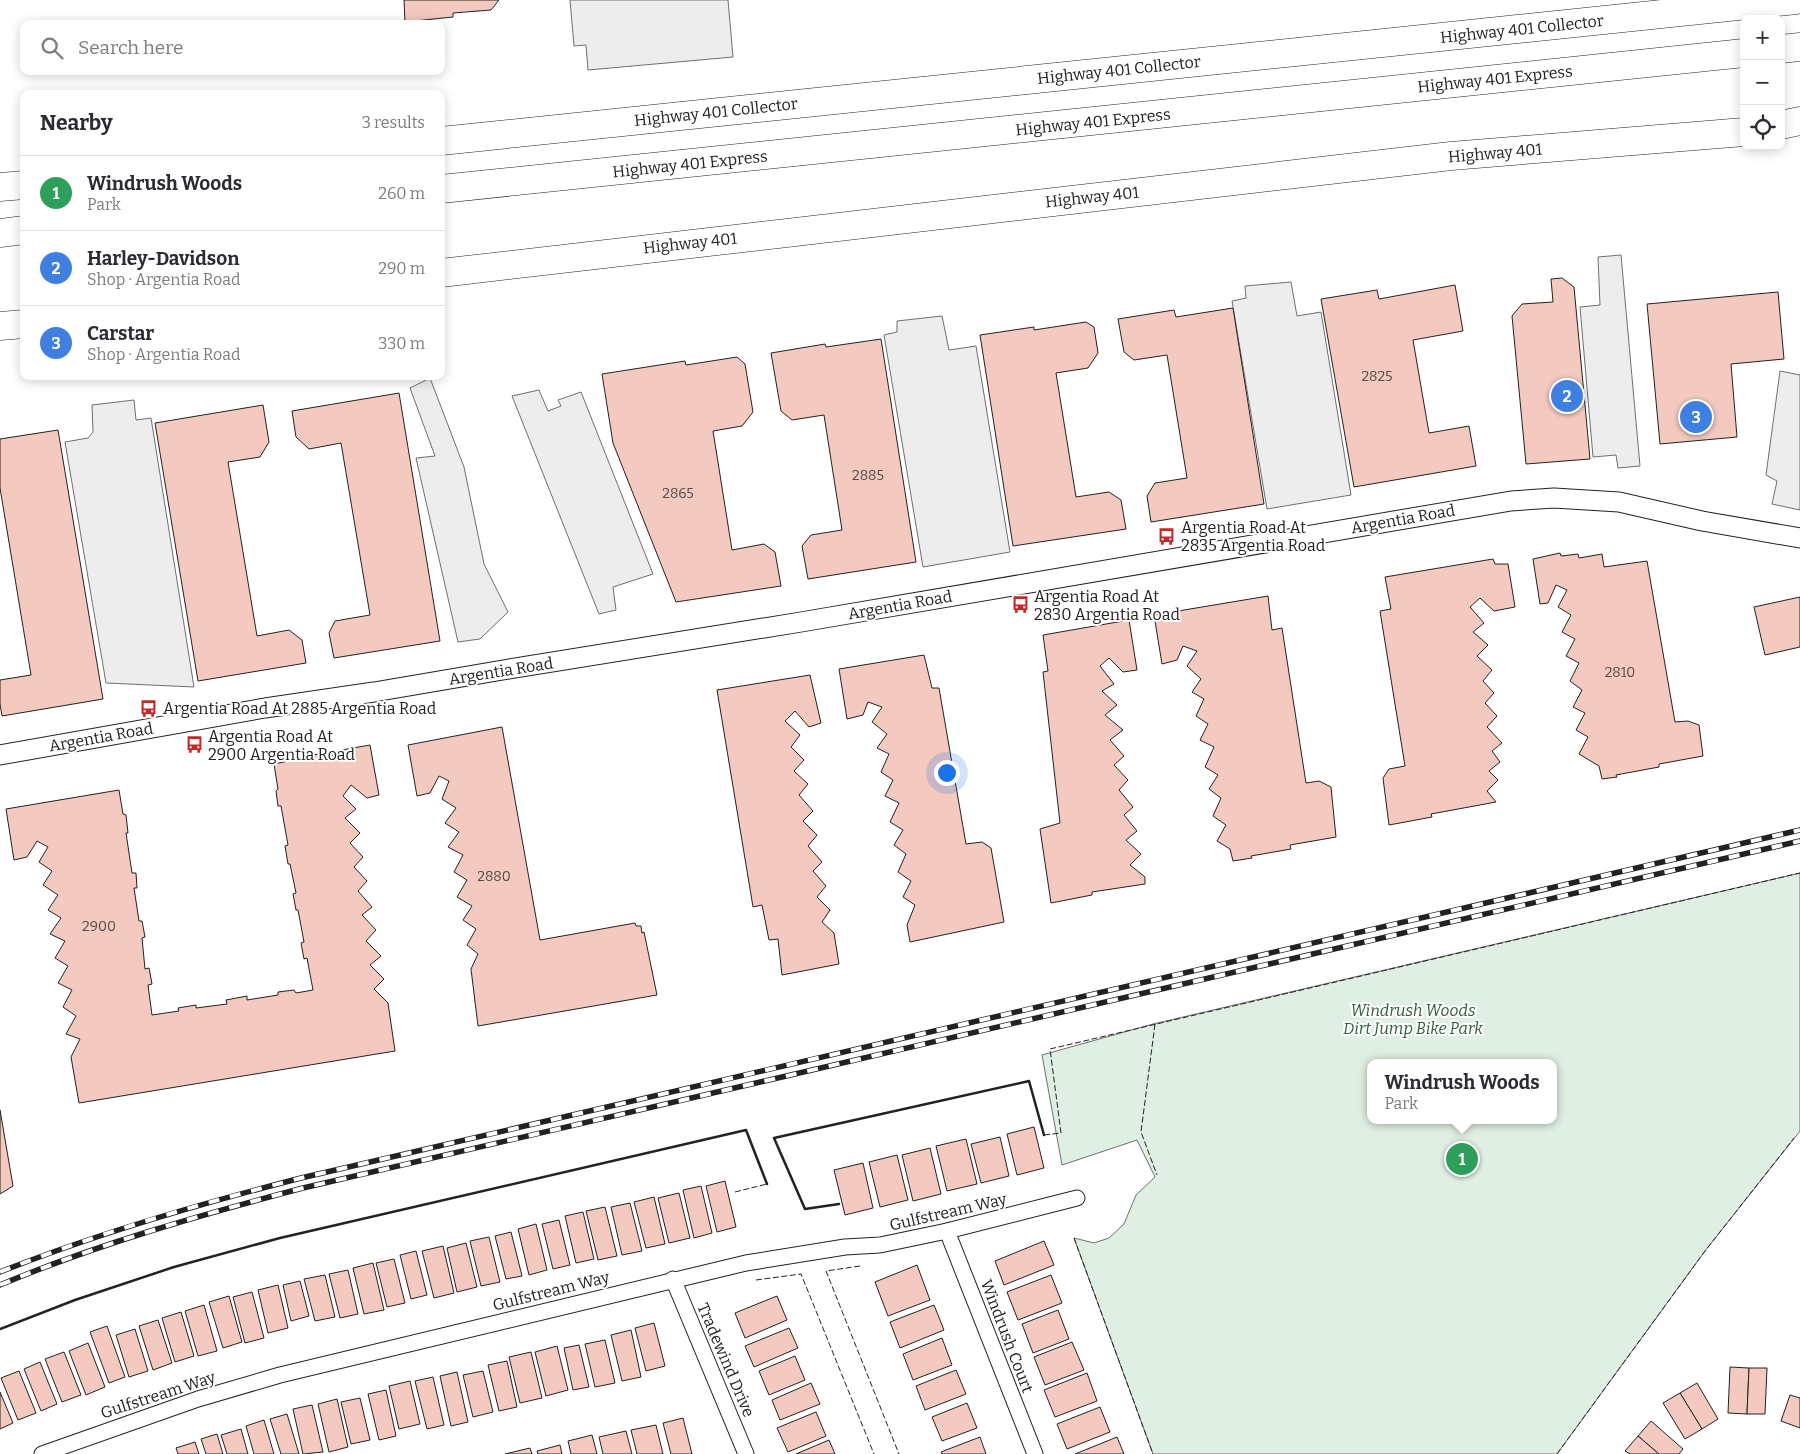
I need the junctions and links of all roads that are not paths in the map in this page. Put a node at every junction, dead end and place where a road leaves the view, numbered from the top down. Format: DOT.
graph roads {
  1 [pos="1796,0"];
  2 [pos="1800,47"];
  3 [pos="1785,49"];
  4 [pos="1740,53"];
  5 [pos="1800,121"];
  6 [pos="1785,124"];
  7 [pos="1800,128"];
  8 [pos="1785,130"];
  9 [pos="1740,132"];
  10 [pos="445,141"];
  11 [pos="20,184"];
  12 [pos="0,187"];
  13 [pos="445,189"];
  14 [pos="20,230"];
  15 [pos="0,233"];
  16 [pos="445,272"];
  17 [pos="20,324"];
  18 [pos="0,326"];
  19 [pos="1800,538"];
  20 [pos="0,755"];
  21 [pos="1077,1198"];
  22 [pos="947,1231"];
  23 [pos="674,1279"];
  24 [pos="42,1454"];
  25 [pos="746,1454"];
  26 [pos="1035,1454"];
  1 -- 10 [label="highway, Highway 401 Collector"];
  2 -- 3 [label="highway"];
  4 -- 13 [label="highway, Highway 401 Express"];
  5 -- 6 [label="highway"];
  7 -- 8 [label="highway"];
  9 -- 16 [label="highway, Highway 401"];
  11 -- 12 [label="highway"];
  14 -- 15 [label="highway"];
  17 -- 18 [label="highway"];
  19 -- 20 [label="street, Argentia Road"];
  21 -- 22 [label="street, Gulfstream Way"];
  22 -- 23 [label="street, Gulfstream Way"];
  22 -- 26 [label="street, Windrush Court"];
  23 -- 24 [label="street, Gulfstream Way"];
  23 -- 25 [label="street, Tradewind Drive"];
}
